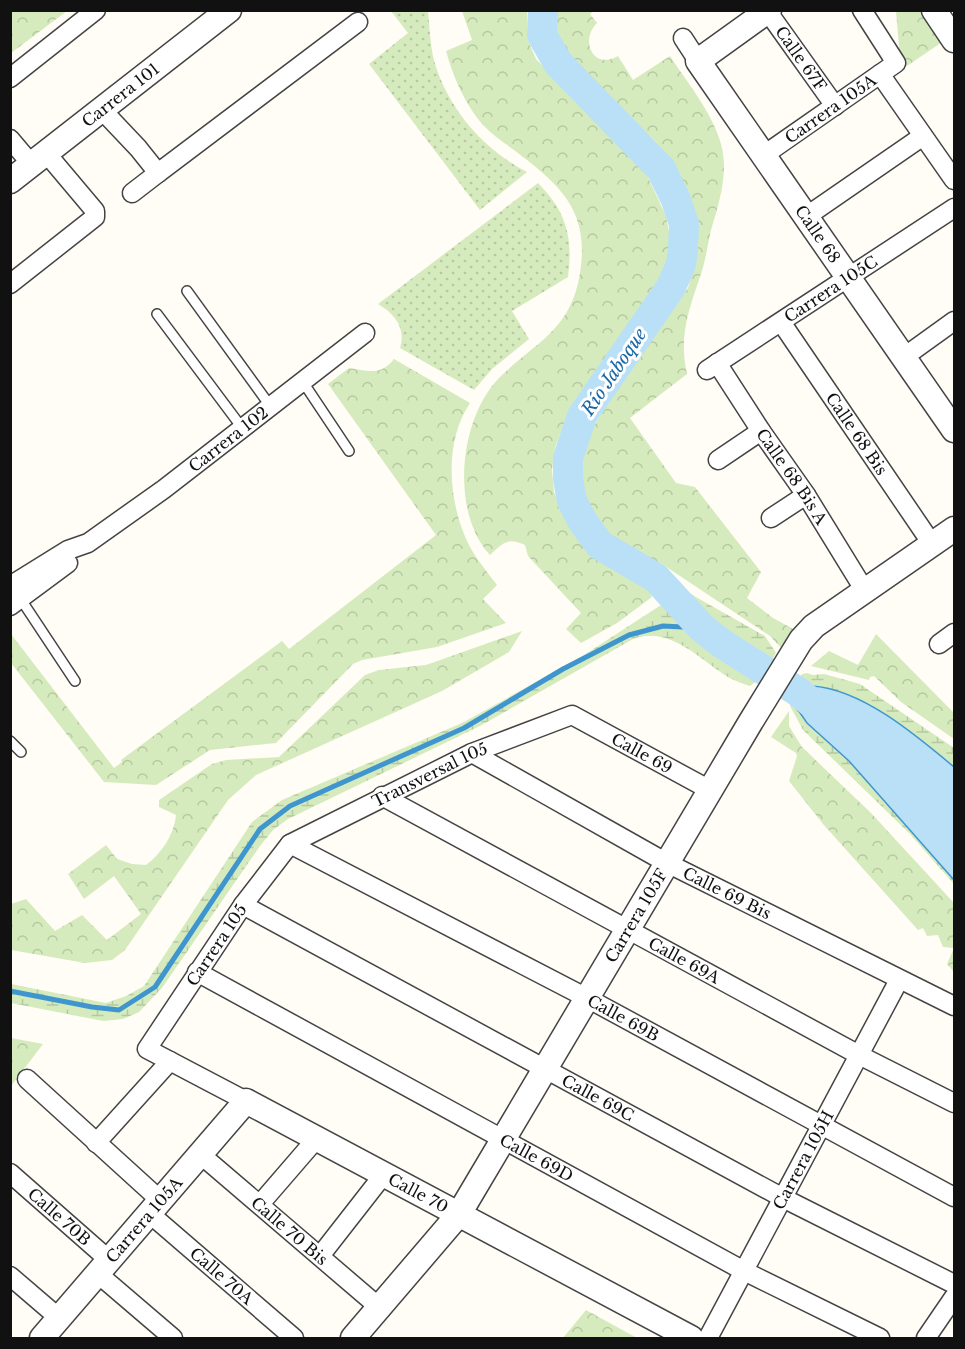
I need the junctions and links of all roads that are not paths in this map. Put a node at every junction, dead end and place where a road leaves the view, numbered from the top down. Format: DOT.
graph roads {
  1 [pos="96,10"];
  2 [pos="229,10"];
  3 [pos="862,10"];
  4 [pos="934,10"];
  5 [pos="768,11"];
  6 [pos="358,22"];
  7 [pos="683,38"];
  8 [pos="954,40"];
  9 [pos="698,61"];
  10 [pos="880,74"];
  11 [pos="10,78"];
  12 [pos="835,105"];
  13 [pos="102,110"];
  14 [pos="923,136"];
  15 [pos="10,139"];
  16 [pos="764,155"];
  17 [pos="39,159"];
  18 [pos="158,173"];
  19 [pos="954,180"];
  20 [pos="10,182"];
  21 [pos="132,193"];
  22 [pos="954,208"];
  23 [pos="807,216"];
  24 [pos="850,278"];
  25 [pos="10,284"];
  26 [pos="187,291"];
  27 [pos="157,314"];
  28 [pos="954,321"];
  29 [pos="782,322"];
  30 [pos="365,333"];
  31 [pos="904,357"];
  32 [pos="712,367"];
  33 [pos="303,382"];
  34 [pos="271,407"];
  35 [pos="243,429"];
  36 [pos="954,430"];
  37 [pos="761,431"];
  38 [pos="349,451"];
  39 [pos="718,460"];
  40 [pos="806,495"];
  41 [pos="771,518"];
  42 [pos="954,529"];
  43 [pos="932,544"];
  44 [pos="864,591"];
  45 [pos="13,595"];
  46 [pos="954,633"];
  47 [pos="939,644"];
  48 [pos="75,681"];
  49 [pos="572,715"];
  50 [pos="10,741"];
  51 [pos="21,752"];
  52 [pos="472,753"];
  53 [pos="710,790"];
  54 [pos="382,796"];
  55 [pos="290,844"];
  56 [pos="667,863"];
  57 [pos="243,905"];
  58 [pos="627,930"];
  59 [pos="197,972"];
  60 [pos="899,980"];
  61 [pos="587,999"];
  62 [pos="954,1006"];
  63 [pos="147,1049"];
  64 [pos="859,1055"];
  65 [pos="170,1061"];
  66 [pos="545,1069"];
  67 [pos="27,1079"];
  68 [pos="246,1101"];
  69 [pos="954,1103"];
  70 [pos="821,1126"];
  71 [pos="317,1138"];
  72 [pos="503,1139"];
  73 [pos="96,1143"];
  74 [pos="200,1154"];
  75 [pos="10,1173"];
  76 [pos="384,1174"];
  77 [pos="954,1197"];
  78 [pos="783,1198"];
  79 [pos="260,1204"];
  80 [pos="155,1207"];
  81 [pos="459,1214"];
  82 [pos="320,1256"];
  83 [pos="103,1267"];
  84 [pos="744,1271"];
  85 [pos="10,1276"];
  86 [pos="954,1284"];
  87 [pos="954,1297"];
  88 [pos="380,1308"];
  89 [pos="50,1332"];
  90 [pos="173,1338"];
  91 [pos="294,1338"];
  92 [pos="353,1338"];
  93 [pos="691,1338"];
  94 [pos="708,1338"];
  95 [pos="880,1338"];
  96 [pos="926,1338"];
  1 -- 11 [label="street"];
  2 -- 13 [label="street, Carrera 101"];
  3 -- 10 [label="street, Carrera 105A"];
  4 -- 8 [label="street"];
  5 -- 9 [label="street"];
  5 -- 12 [label="street, Calle 67F"];
  6 -- 18 [label="street"];
  7 -- 9 [label="street, Calle 68"];
  9 -- 16 [label="street, Calle 68"];
  10 -- 12 [label="street, Carrera 105A"];
  10 -- 14 [label="street"];
  12 -- 16 [label="street, Carrera 105A"];
  13 -- 17 [label="street, Carrera 101"];
  13 -- 18 [label="street"];
  14 -- 19 [label="street"];
  14 -- 23 [label="street"];
  15 -- 17 [label="street"];
  16 -- 23 [label="street, Calle 68"];
  17 -- 20 [label="street, Carrera 101"];
  17 -- 25 [label="street"];
  18 -- 21 [label="street"];
  22 -- 24 [label="street, Carrera 105C"];
  23 -- 24 [label="street, Calle 68"];
  24 -- 29 [label="street, Carrera 105C"];
  24 -- 31 [label="street, Calle 68"];
  26 -- 34 [label="lane"];
  27 -- 35 [label="lane"];
  28 -- 31 [label="street"];
  29 -- 32 [label="street, Carrera 105C"];
  29 -- 43 [label="street, Calle 68 Bis"];
  30 -- 33 [label="street, Carrera 102"];
  31 -- 36 [label="street, Calle 68"];
  32 -- 37 [label="street, Calle 68 Bis A"];
  33 -- 34 [label="street, Carrera 102"];
  33 -- 38 [label="lane"];
  34 -- 35 [label="street, Carrera 102"];
  35 -- 45 [label="street, Carrera 102"];
  37 -- 39 [label="street"];
  37 -- 40 [label="street, Calle 68 Bis A"];
  40 -- 41 [label="street"];
  40 -- 44 [label="street, Calle 68 Bis A"];
  42 -- 43 [label="street, Carrera 105F"];
  43 -- 44 [label="street, Carrera 105F"];
  44 -- 53 [label="street, Carrera 105F"];
  45 -- 48 [label="lane"];
  46 -- 47 [label="street"];
  49 -- 52 [label="street, Transversal 105"];
  49 -- 53 [label="street, Calle 69"];
  50 -- 51 [label="lane"];
  52 -- 54 [label="street, Transversal 105"];
  52 -- 56 [label="street, Calle 69 Bis"];
  53 -- 56 [label="street, Carrera 105F"];
  54 -- 55 [label="street, Transversal 105"];
  54 -- 58 [label="street, Calle 69A"];
  55 -- 57 [label="street, Carrera 105"];
  55 -- 61 [label="street, Calle 69B"];
  56 -- 58 [label="street, Carrera 105F"];
  56 -- 60 [label="street, Calle 69 Bis"];
  57 -- 59 [label="street, Carrera 105"];
  57 -- 66 [label="street, Calle 69C"];
  58 -- 61 [label="street, Carrera 105F"];
  58 -- 64 [label="street, Calle 69A"];
  59 -- 63 [label="street, Carrera 105"];
  59 -- 72 [label="street, Calle 69D"];
  60 -- 62 [label="street, Calle 69 Bis"];
  60 -- 64 [label="street, Carrera 105H"];
  61 -- 66 [label="street, Carrera 105F"];
  61 -- 70 [label="street, Calle 69B"];
  63 -- 65 [label="street, Calle 70"];
  64 -- 69 [label="street, Calle 69A"];
  64 -- 70 [label="street, Carrera 105H"];
  65 -- 68 [label="street, Calle 70"];
  65 -- 73 [label="street"];
  66 -- 72 [label="street, Carrera 105F"];
  66 -- 78 [label="street, Calle 69C"];
  67 -- 73 [label="street, Calle 70A"];
  68 -- 71 [label="street, Calle 70"];
  68 -- 74 [label="street, Carrera 105A"];
  70 -- 77 [label="street, Calle 69B"];
  70 -- 78 [label="street, Carrera 105H"];
  71 -- 76 [label="street, Calle 70"];
  71 -- 79 [label="street"];
  72 -- 81 [label="street, Carrera 105F"];
  72 -- 84 [label="street, Calle 69D"];
  73 -- 80 [label="street, Calle 70A"];
  74 -- 79 [label="street, Calle 70 Bis"];
  74 -- 80 [label="street, Carrera 105A"];
  75 -- 83 [label="street, Calle 70B"];
  76 -- 81 [label="street, Calle 70"];
  76 -- 82 [label="street"];
  78 -- 84 [label="street, Carrera 105H"];
  78 -- 86 [label="street, Calle 69C"];
  79 -- 82 [label="street, Calle 70 Bis"];
  80 -- 83 [label="street, Carrera 105A"];
  80 -- 91 [label="street, Calle 70A"];
  81 -- 88 [label="street, Carrera 105F"];
  81 -- 93 [label="street, Calle 70"];
  82 -- 88 [label="street, Calle 70 Bis"];
  83 -- 89 [label="street, Carrera 105A"];
  83 -- 90 [label="street, Calle 70B"];
  84 -- 94 [label="street, Carrera 105H"];
  84 -- 95 [label="street, Calle 69D"];
  85 -- 89 [label="street"];
  87 -- 96 [label="street"];
  88 -- 92 [label="street, Carrera 105F"];
}
